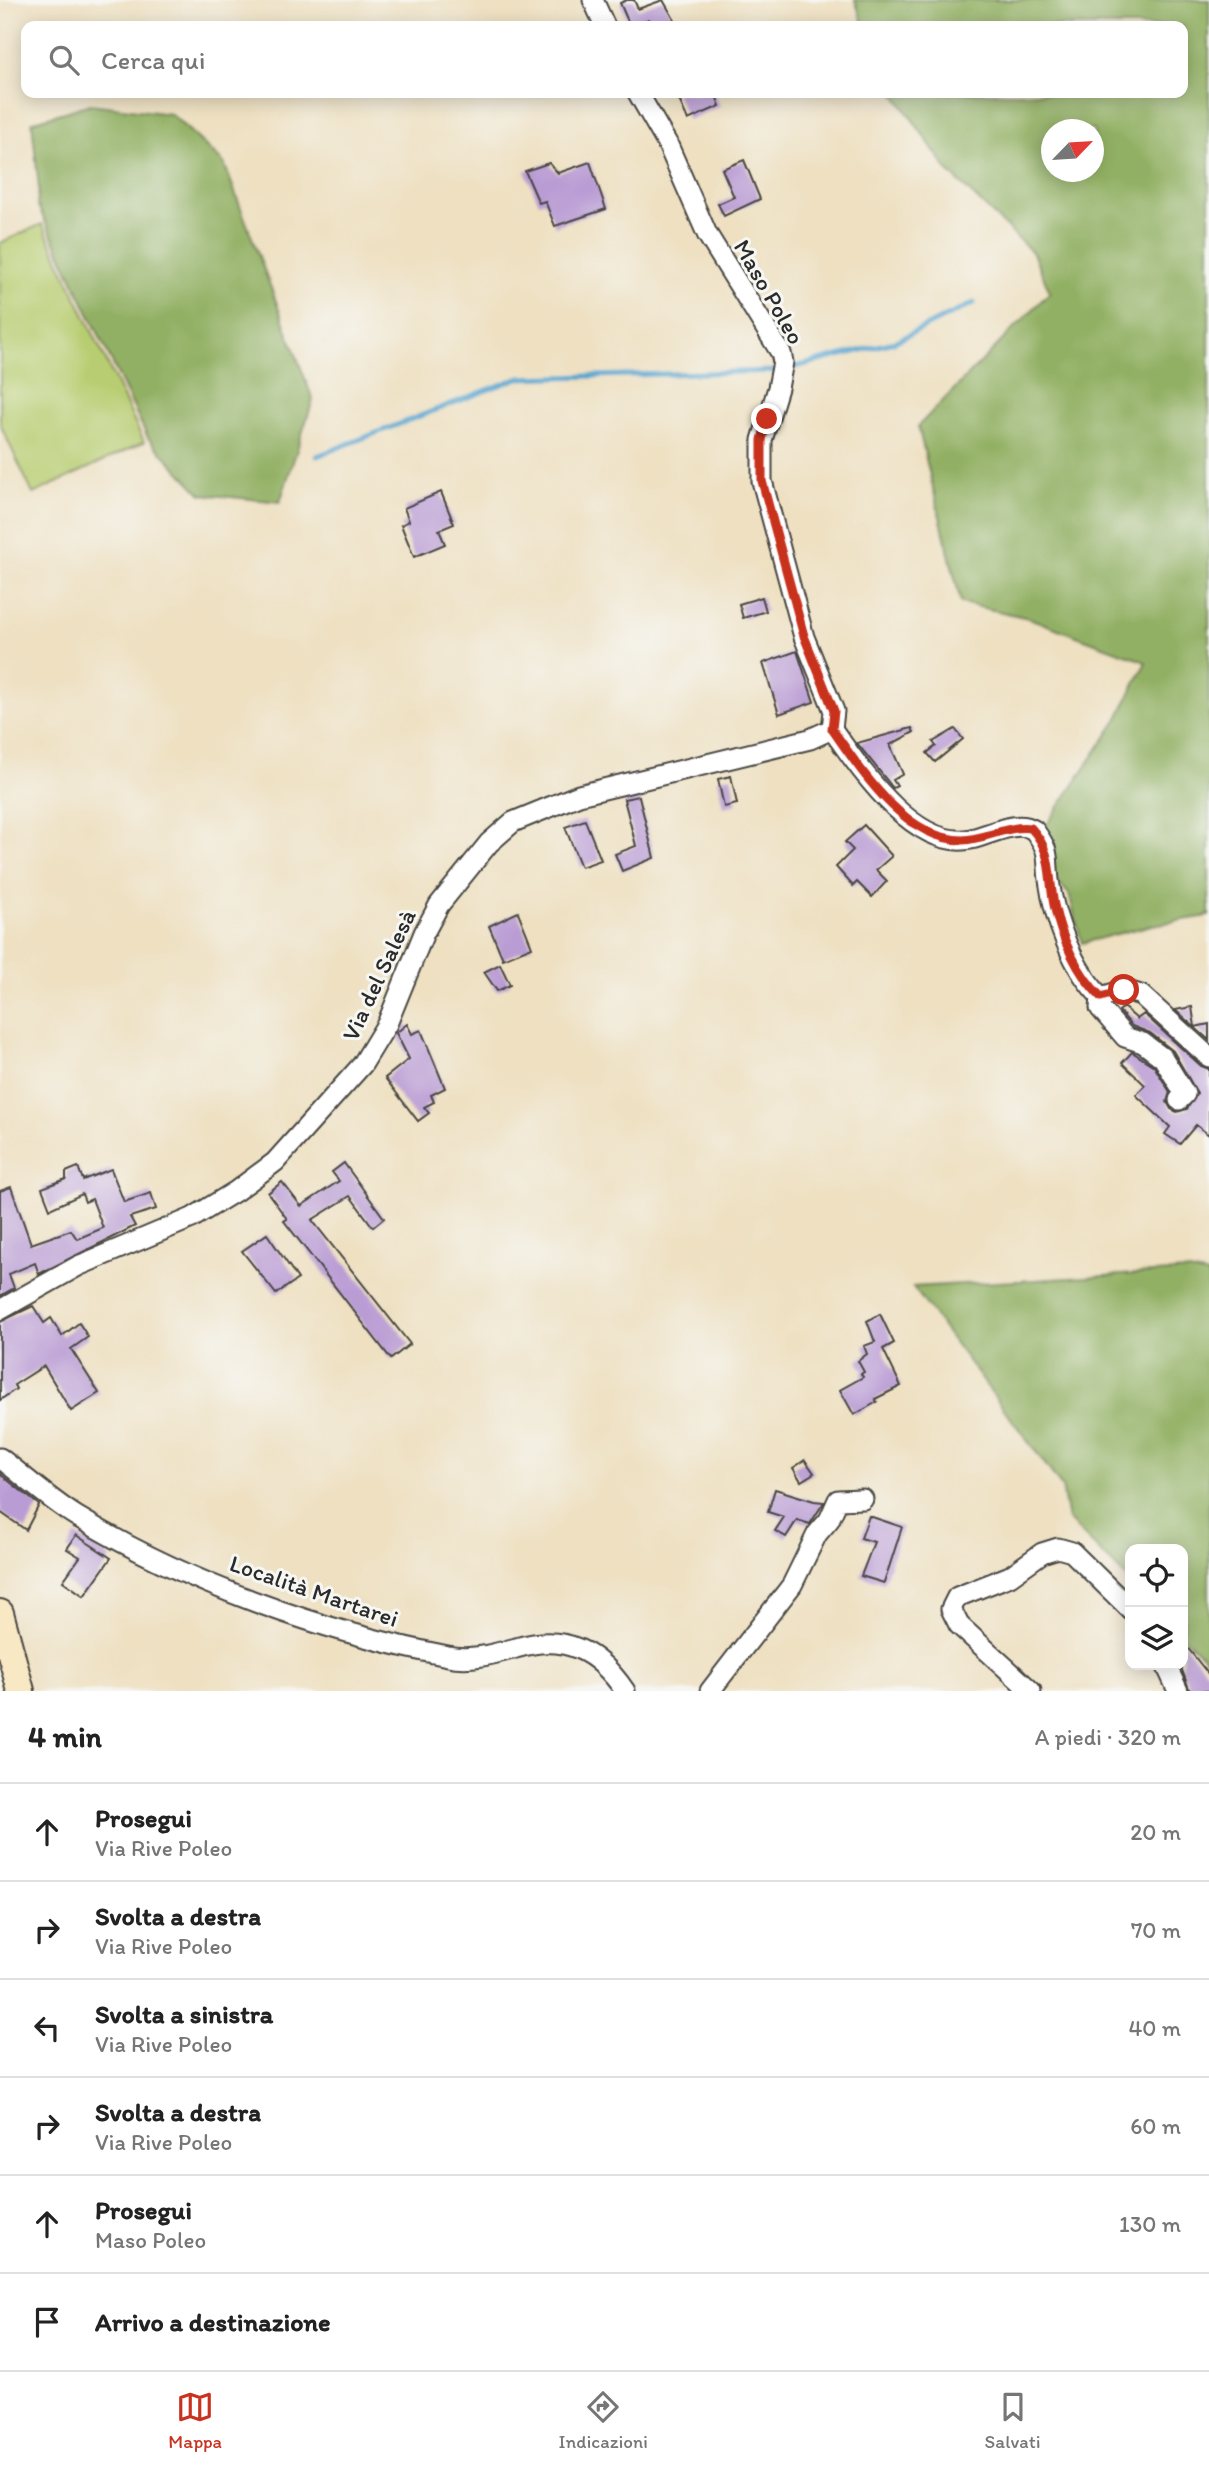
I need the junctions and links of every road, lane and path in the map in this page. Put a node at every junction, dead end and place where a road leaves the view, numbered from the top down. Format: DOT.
graph roads {
  1 [pos="593,0"];
  2 [pos="603,21"];
  3 [pos="641,98"];
  4 [pos="832,729"];
  5 [pos="1101,997"];
  6 [pos="1209,1058"];
  7 [pos="1179,1100"];
  8 [pos="0,1310"];
  9 [pos="0,1458"];
  10 [pos="863,1499"];
  11 [pos="1128,1607"];
  12 [pos="0,1613"];
  13 [pos="5,1650"];
  14 [pos="1168,1670"];
  15 [pos="21,1691"];
  16 [pos="625,1691"];
  17 [pos="710,1691"];
  18 [pos="1031,1691"];
  19 [pos="1178,1691"];
  1 -- 2 [label="street"];
  3 -- 4 [label="street, Maso Poleo"];
  4 -- 5 [label="street"];
  4 -- 8 [label="street, Via del Salesà"];
  5 -- 6 [label="street"];
  5 -- 7 [label="street"];
  9 -- 16 [label="street, Località Martarei"];
  10 -- 17 [label="street"];
  11 -- 18 [label="street"];
  12 -- 13 [label="street"];
  13 -- 15 [label="street"];
  14 -- 19 [label="street"];
}
